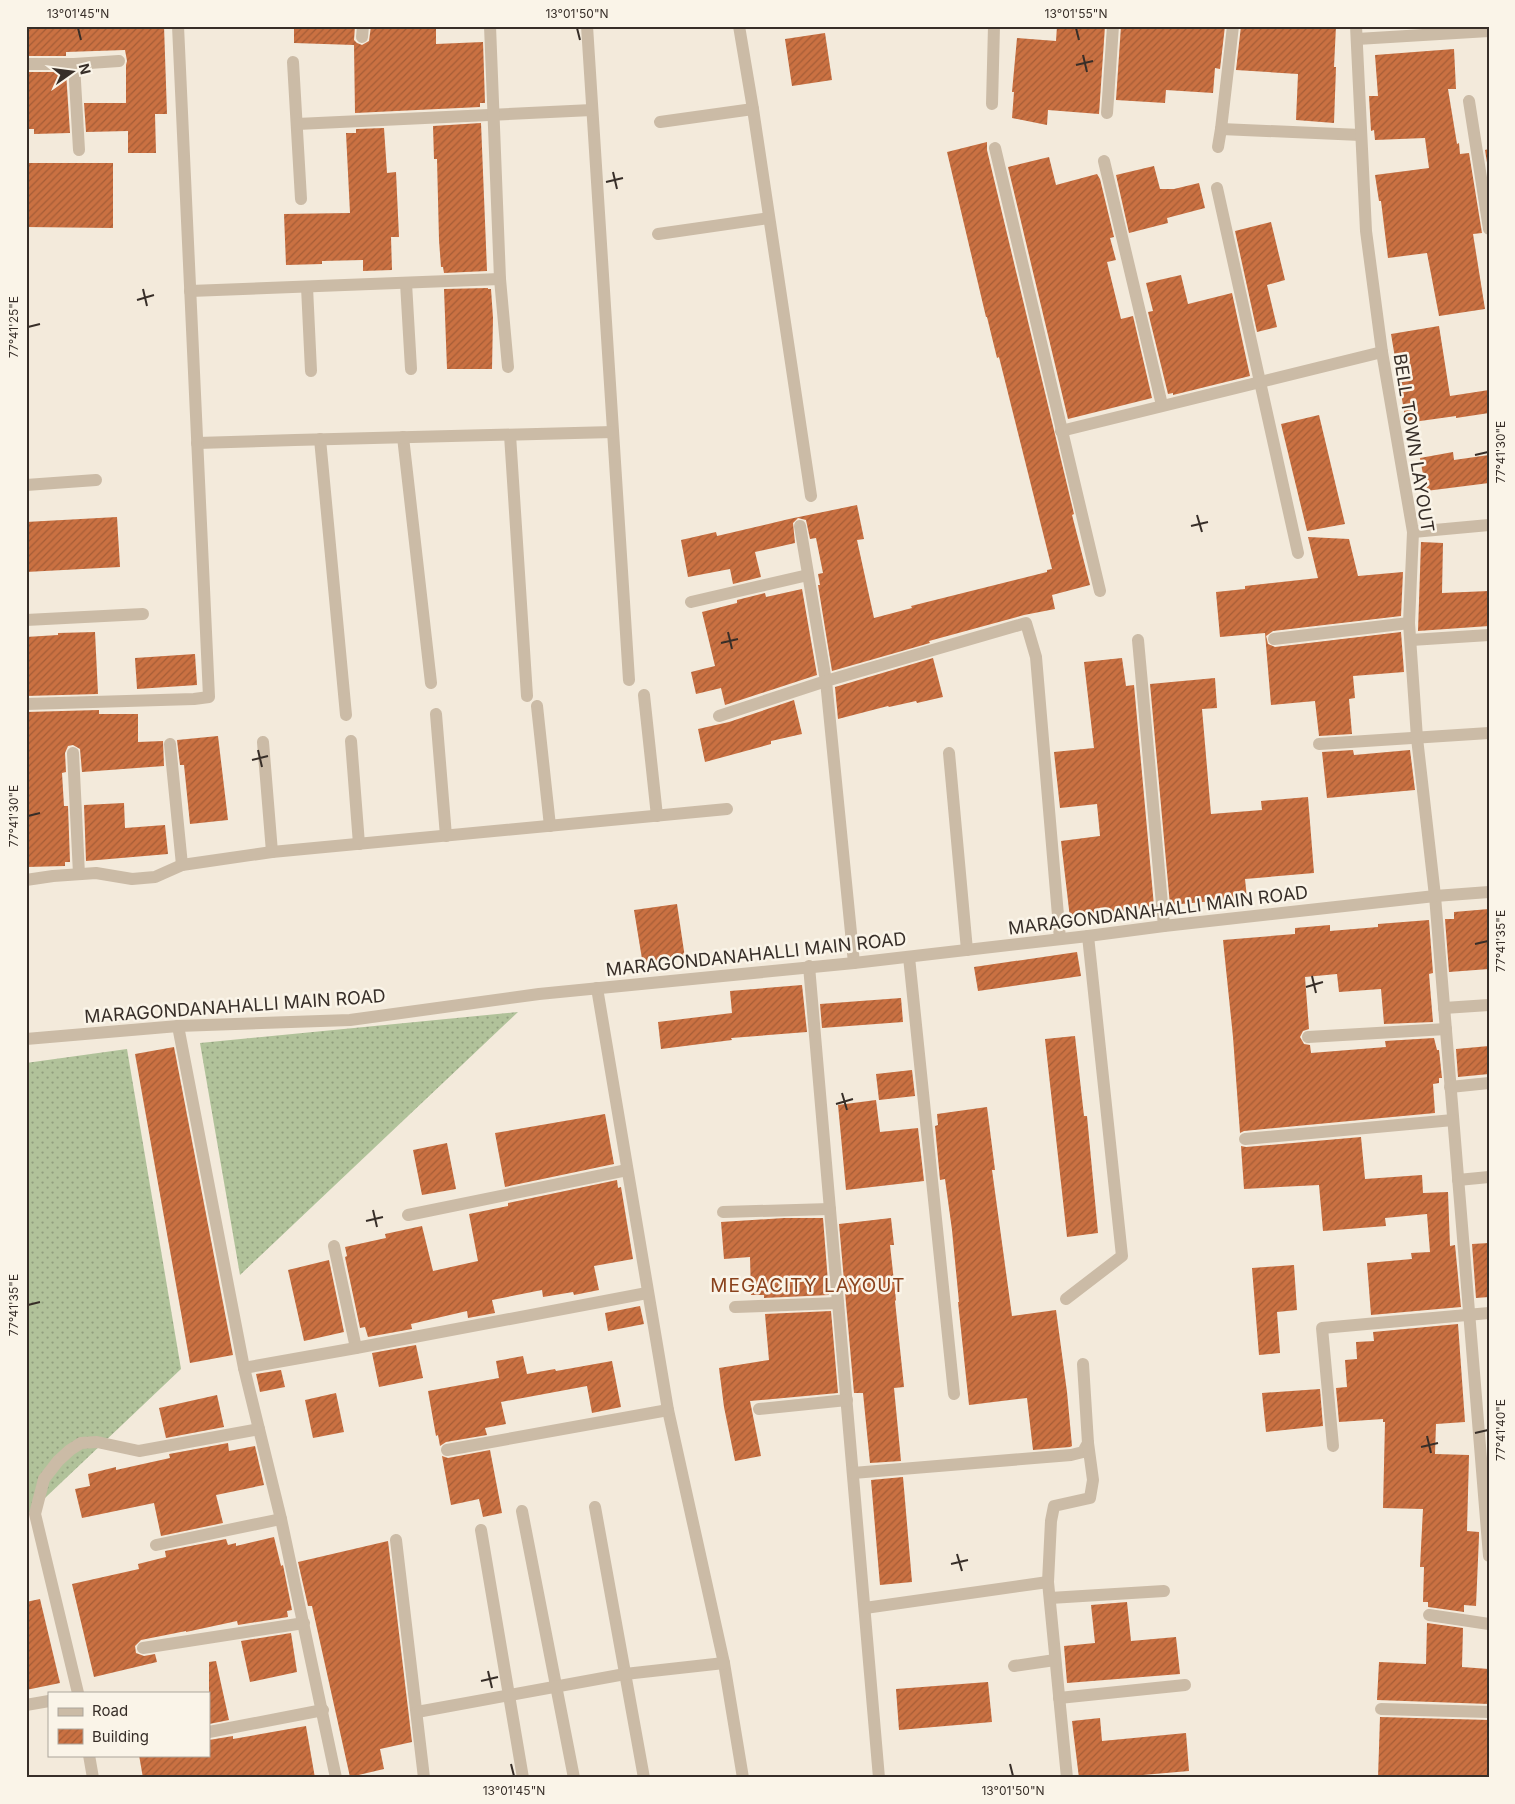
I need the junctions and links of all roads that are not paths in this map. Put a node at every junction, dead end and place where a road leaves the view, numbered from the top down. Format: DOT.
graph roads {
  1 [pos="178,26"];
  2 [pos="490,26"];
  3 [pos="587,26"];
  4 [pos="739,26"];
  5 [pos="994,26"];
  6 [pos="1113,26"];
  7 [pos="1233,26"];
  8 [pos="1489,32"];
  9 [pos="1357,33"];
  10 [pos="120,61"];
  11 [pos="293,62"];
  12 [pos="26,64"];
  13 [pos="74,64"];
  14 [pos="1469,101"];
  15 [pos="992,104"];
  16 [pos="753,109"];
  17 [pos="592,110"];
  18 [pos="1107,113"];
  19 [pos="494,114"];
  20 [pos="660,122"];
  21 [pos="297,124"];
  22 [pos="1222,128"];
  23 [pos="1361,135"];
  24 [pos="1218,147"];
  25 [pos="995,148"];
  26 [pos="79,150"];
  27 [pos="1104,161"];
  28 [pos="1216,188"];
  29 [pos="301,199"];
  30 [pos="769,218"];
  31 [pos="1489,228"];
  32 [pos="658,234"];
  33 [pos="500,280"];
  34 [pos="406,283"];
  35 [pos="308,287"];
  36 [pos="190,291"];
  37 [pos="1382,352"];
  38 [pos="508,367"];
  39 [pos="411,369"];
  40 [pos="311,371"];
  41 [pos="1260,381"];
  42 [pos="1162,406"];
  43 [pos="1061,431"];
  44 [pos="613,432"];
  45 [pos="510,435"];
  46 [pos="403,437"];
  47 [pos="320,439"];
  48 [pos="197,444"];
  49 [pos="96,480"];
  50 [pos="26,485"];
  51 [pos="811,496"];
  52 [pos="800,526"];
  53 [pos="1489,526"];
  54 [pos="1412,532"];
  55 [pos="1298,552"];
  56 [pos="808,575"];
  57 [pos="1100,591"];
  58 [pos="691,602"];
  59 [pos="143,614"];
  60 [pos="26,620"];
  61 [pos="1409,623"];
  62 [pos="1489,635"];
  63 [pos="1274,639"];
  64 [pos="1138,640"];
  65 [pos="1410,640"];
  66 [pos="629,680"];
  67 [pos="826,682"];
  68 [pos="431,683"];
  69 [pos="644,695"];
  70 [pos="527,696"];
  71 [pos="26,704"];
  72 [pos="537,706"];
  73 [pos="436,714"];
  74 [pos="346,715"];
  75 [pos="719,716"];
  76 [pos="1489,733"];
  77 [pos="1417,738"];
  78 [pos="351,741"];
  79 [pos="263,742"];
  80 [pos="170,744"];
  81 [pos="1319,744"];
  82 [pos="73,753"];
  83 [pos="949,753"];
  84 [pos="727,809"];
  85 [pos="657,816"];
  86 [pos="550,826"];
  87 [pos="446,836"];
  88 [pos="359,844"];
  89 [pos="272,852"];
  90 [pos="182,865"];
  91 [pos="79,874"];
  92 [pos="26,880"];
  93 [pos="1489,892"];
  94 [pos="1435,896"];
  95 [pos="1164,926"];
  96 [pos="1088,936"];
  97 [pos="1060,939"];
  98 [pos="967,950"];
  99 [pos="909,957"];
  100 [pos="854,963"];
  101 [pos="809,966"];
  102 [pos="597,988"];
  103 [pos="1489,1005"];
  104 [pos="1444,1008"];
  105 [pos="178,1026"];
  106 [pos="1446,1029"];
  107 [pos="1308,1037"];
  108 [pos="26,1039"];
  109 [pos="1489,1083"];
  110 [pos="1450,1087"];
  111 [pos="1453,1120"];
  112 [pos="1245,1139"];
  113 [pos="627,1170"];
  114 [pos="1489,1177"];
  115 [pos="1458,1180"];
  116 [pos="830,1210"];
  117 [pos="723,1212"];
  118 [pos="408,1215"];
  119 [pos="334,1246"];
  120 [pos="647,1293"];
  121 [pos="1066,1299"];
  122 [pos="838,1303"];
  123 [pos="735,1307"];
  124 [pos="1489,1313"];
  125 [pos="1469,1315"];
  126 [pos="356,1348"];
  127 [pos="1083,1364"];
  128 [pos="244,1368"];
  129 [pos="954,1394"];
  130 [pos="847,1400"];
  131 [pos="759,1409"];
  132 [pos="668,1410"];
  133 [pos="259,1429"];
  134 [pos="1088,1442"];
  135 [pos="1332,1446"];
  136 [pos="446,1450"];
  137 [pos="853,1473"];
  138 [pos="595,1507"];
  139 [pos="522,1511"];
  140 [pos="281,1519"];
  141 [pos="481,1530"];
  142 [pos="396,1540"];
  143 [pos="156,1545"];
  144 [pos="1489,1556"];
  145 [pos="1048,1582"];
  146 [pos="1164,1591"];
  147 [pos="1050,1598"];
  148 [pos="865,1608"];
  149 [pos="1429,1615"];
  150 [pos="304,1622"];
  151 [pos="1489,1624"];
  152 [pos="143,1648"];
  153 [pos="1055,1660"];
  154 [pos="724,1663"];
  155 [pos="1014,1666"];
  156 [pos="625,1674"];
  157 [pos="1185,1685"];
  158 [pos="556,1686"];
  159 [pos="78,1692"];
  160 [pos="509,1695"];
  161 [pos="1059,1698"];
  162 [pos="48,1701"];
  163 [pos="26,1705"];
  164 [pos="1381,1709"];
  165 [pos="323,1710"];
  166 [pos="416,1712"];
  167 [pos="1489,1712"];
  168 [pos="210,1732"];
  169 [pos="89,1756"];
  170 [pos="92,1778"];
  171 [pos="336,1778"];
  172 [pos="424,1778"];
  173 [pos="523,1778"];
  174 [pos="574,1778"];
  175 [pos="644,1778"];
  176 [pos="743,1778"];
  177 [pos="879,1778"];
  178 [pos="1067,1778"];
  1 -- 36 [label="street"];
  2 -- 19 [label="street"];
  3 -- 17 [label="street"];
  4 -- 16 [label="street"];
  5 -- 15 [label="street"];
  6 -- 18 [label="street"];
  7 -- 22 [label="street"];
  8 -- 9 [label="street"];
  9 -- 23 [label="street, BELL TOWN LAYOUT"];
  10 -- 13 [label="street"];
  11 -- 21 [label="street"];
  12 -- 13 [label="street"];
  13 -- 26 [label="street"];
  14 -- 31 [label="street"];
  16 -- 20 [label="street"];
  16 -- 30 [label="street"];
  17 -- 19 [label="street"];
  17 -- 44 [label="street"];
  19 -- 21 [label="street"];
  19 -- 33 [label="street"];
  21 -- 29 [label="street"];
  22 -- 23 [label="street"];
  22 -- 24 [label="street"];
  23 -- 37 [label="street, BELL TOWN LAYOUT"];
  25 -- 43 [label="street"];
  27 -- 42 [label="street"];
  28 -- 41 [label="street"];
  30 -- 32 [label="street"];
  30 -- 51 [label="street"];
  33 -- 34 [label="street"];
  33 -- 38 [label="street"];
  34 -- 35 [label="street"];
  34 -- 39 [label="street"];
  35 -- 36 [label="street"];
  35 -- 40 [label="street"];
  36 -- 48 [label="street"];
  37 -- 41 [label="street"];
  37 -- 54 [label="street, BELL TOWN LAYOUT"];
  41 -- 42 [label="street"];
  41 -- 55 [label="street"];
  42 -- 43 [label="street"];
  43 -- 57 [label="street"];
  44 -- 45 [label="street"];
  44 -- 66 [label="street"];
  45 -- 46 [label="street"];
  45 -- 70 [label="street"];
  46 -- 47 [label="street"];
  46 -- 68 [label="street"];
  47 -- 48 [label="street"];
  47 -- 74 [label="street"];
  48 -- 71 [label="street"];
  49 -- 50 [label="street"];
  52 -- 56 [label="street"];
  53 -- 54 [label="street"];
  54 -- 61 [label="street, BELL TOWN LAYOUT"];
  56 -- 58 [label="street"];
  56 -- 67 [label="street"];
  59 -- 60 [label="street"];
  61 -- 63 [label="street"];
  61 -- 65 [label="street, BELL TOWN LAYOUT"];
  62 -- 65 [label="street"];
  64 -- 95 [label="street"];
  65 -- 77 [label="street, BELL TOWN LAYOUT"];
  67 -- 75 [label="street"];
  67 -- 97 [label="street"];
  67 -- 100 [label="street"];
  69 -- 85 [label="street"];
  72 -- 86 [label="street"];
  73 -- 87 [label="street"];
  76 -- 77 [label="street"];
  77 -- 81 [label="street"];
  77 -- 94 [label="street, BELL TOWN LAYOUT"];
  78 -- 88 [label="street"];
  79 -- 89 [label="street"];
  80 -- 90 [label="street"];
  82 -- 91 [label="street"];
  83 -- 98 [label="street"];
  84 -- 85 [label="street"];
  85 -- 86 [label="street"];
  86 -- 87 [label="street"];
  87 -- 88 [label="street"];
  88 -- 89 [label="street"];
  89 -- 90 [label="street"];
  90 -- 91 [label="street"];
  91 -- 92 [label="street"];
  93 -- 94 [label="street, MARAGONDANAHALLI MAIN ROAD"];
  94 -- 95 [label="street, MARAGONDANAHALLI MAIN ROAD"];
  94 -- 104 [label="street, BELL TOWN LAYOUT"];
  95 -- 96 [label="street, MARAGONDANAHALLI MAIN ROAD"];
  96 -- 97 [label="street, MARAGONDANAHALLI MAIN ROAD"];
  96 -- 121 [label="street"];
  97 -- 98 [label="street, MARAGONDANAHALLI MAIN ROAD"];
  98 -- 99 [label="street, MARAGONDANAHALLI MAIN ROAD"];
  99 -- 100 [label="street, MARAGONDANAHALLI MAIN ROAD"];
  99 -- 129 [label="street"];
  100 -- 101 [label="street, MARAGONDANAHALLI MAIN ROAD"];
  101 -- 102 [label="street, MARAGONDANAHALLI MAIN ROAD"];
  101 -- 116 [label="street"];
  102 -- 105 [label="street, MARAGONDANAHALLI MAIN ROAD"];
  102 -- 113 [label="street"];
  103 -- 104 [label="street"];
  104 -- 106 [label="street, BELL TOWN LAYOUT"];
  105 -- 108 [label="street, MARAGONDANAHALLI MAIN ROAD"];
  105 -- 128 [label="street"];
  106 -- 107 [label="street"];
  106 -- 110 [label="street, BELL TOWN LAYOUT"];
  109 -- 110 [label="street"];
  110 -- 111 [label="street, BELL TOWN LAYOUT"];
  111 -- 112 [label="street"];
  111 -- 115 [label="street, BELL TOWN LAYOUT"];
  113 -- 118 [label="street"];
  113 -- 120 [label="street"];
  114 -- 115 [label="street"];
  115 -- 125 [label="street, BELL TOWN LAYOUT"];
  116 -- 117 [label="street"];
  116 -- 122 [label="street"];
  119 -- 126 [label="street"];
  120 -- 126 [label="street"];
  120 -- 132 [label="street"];
  122 -- 123 [label="street"];
  122 -- 130 [label="street"];
  124 -- 125 [label="street"];
  125 -- 135 [label="street"];
  125 -- 144 [label="street, BELL TOWN LAYOUT"];
  126 -- 128 [label="street"];
  127 -- 134 [label="street"];
  128 -- 133 [label="street"];
  130 -- 131 [label="street"];
  130 -- 137 [label="street"];
  132 -- 136 [label="street"];
  132 -- 154 [label="street"];
  133 -- 140 [label="street"];
  133 -- 159 [label="street"];
  134 -- 137 [label="street"];
  134 -- 145 [label="street"];
  137 -- 148 [label="street"];
  138 -- 156 [label="street"];
  139 -- 158 [label="street"];
  140 -- 143 [label="street"];
  140 -- 150 [label="street"];
  141 -- 160 [label="street"];
  142 -- 166 [label="street"];
  145 -- 147 [label="street"];
  145 -- 148 [label="street"];
  146 -- 147 [label="street"];
  147 -- 153 [label="street"];
  148 -- 177 [label="street"];
  149 -- 151 [label="street"];
  150 -- 152 [label="street"];
  150 -- 165 [label="street"];
  153 -- 155 [label="street"];
  153 -- 161 [label="street"];
  154 -- 156 [label="street"];
  154 -- 176 [label="street"];
  156 -- 158 [label="street"];
  156 -- 175 [label="street"];
  157 -- 161 [label="street"];
  158 -- 160 [label="street"];
  158 -- 174 [label="street"];
  160 -- 166 [label="street"];
  160 -- 173 [label="street"];
  161 -- 178 [label="street"];
  162 -- 163 [label="street"];
  164 -- 167 [label="street"];
  165 -- 168 [label="street"];
  165 -- 171 [label="street"];
  166 -- 172 [label="street"];
  169 -- 170 [label="street"];
}
